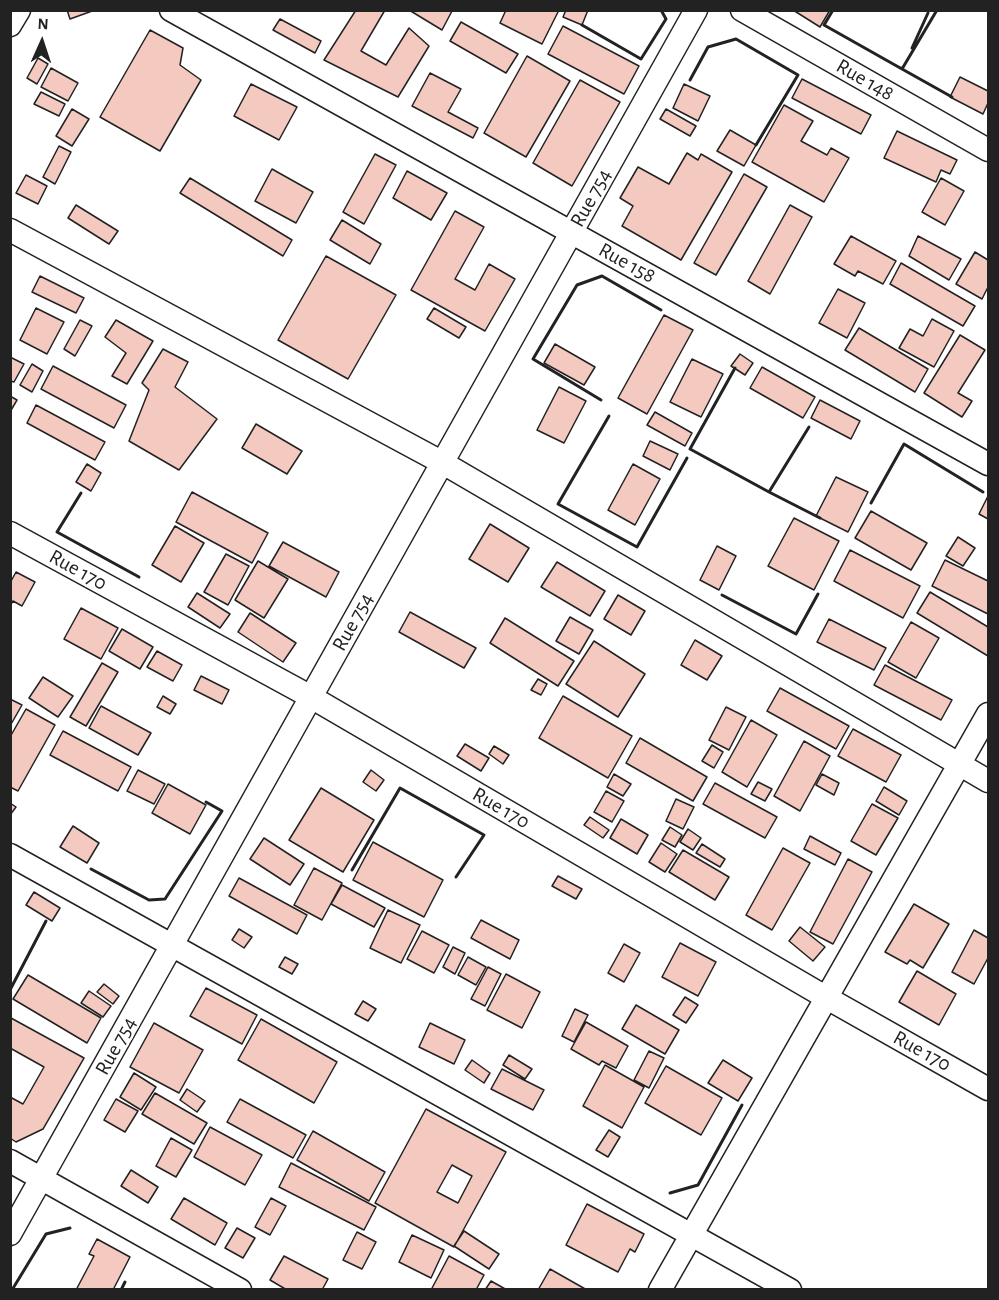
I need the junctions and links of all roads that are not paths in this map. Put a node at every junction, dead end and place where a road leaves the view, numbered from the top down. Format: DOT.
graph roads {
  1 [pos="19,10"];
  2 [pos="171,10"];
  3 [pos="696,10"];
  4 [pos="742,10"];
  5 [pos="10,25"];
  6 [pos="988,150"];
  7 [pos="10,230"];
  8 [pos="572,232"];
  9 [pos="443,463"];
  10 [pos="988,464"];
  11 [pos="10,533"];
  12 [pos="311,697"];
  13 [pos="988,714"];
  14 [pos="960,765"];
  15 [pos="988,781"];
  16 [pos="10,855"];
  17 [pos="172,945"];
  18 [pos="827,998"];
  19 [pos="988,1089"];
  20 [pos="10,1161"];
  21 [pos="42,1178"];
  22 [pos="10,1234"];
  23 [pos="692,1234"];
  24 [pos="240,1290"];
  25 [pos="660,1290"];
  26 [pos="790,1290"];
  1 -- 5 [label="street"];
  2 -- 8 [label="street, Rue 158"];
  3 -- 8 [label="street, Rue 754"];
  4 -- 6 [label="street, Rue 148"];
  7 -- 9 [label="street"];
  8 -- 9 [label="street, Rue 754"];
  8 -- 10 [label="street, Rue 158"];
  9 -- 12 [label="street, Rue 754"];
  9 -- 14 [label="street"];
  11 -- 12 [label="street, Rue 170"];
  12 -- 17 [label="street, Rue 754"];
  12 -- 18 [label="street, Rue 170"];
  13 -- 14 [label="street"];
  14 -- 15 [label="street"];
  14 -- 18 [label="street"];
  16 -- 17 [label="street"];
  17 -- 21 [label="street, Rue 754"];
  17 -- 23 [label="street"];
  18 -- 19 [label="street, Rue 170"];
  18 -- 23 [label="street"];
  20 -- 21 [label="street"];
  21 -- 22 [label="street, Rue 754"];
  21 -- 24 [label="street"];
  23 -- 25 [label="street"];
  23 -- 26 [label="street"];
}
